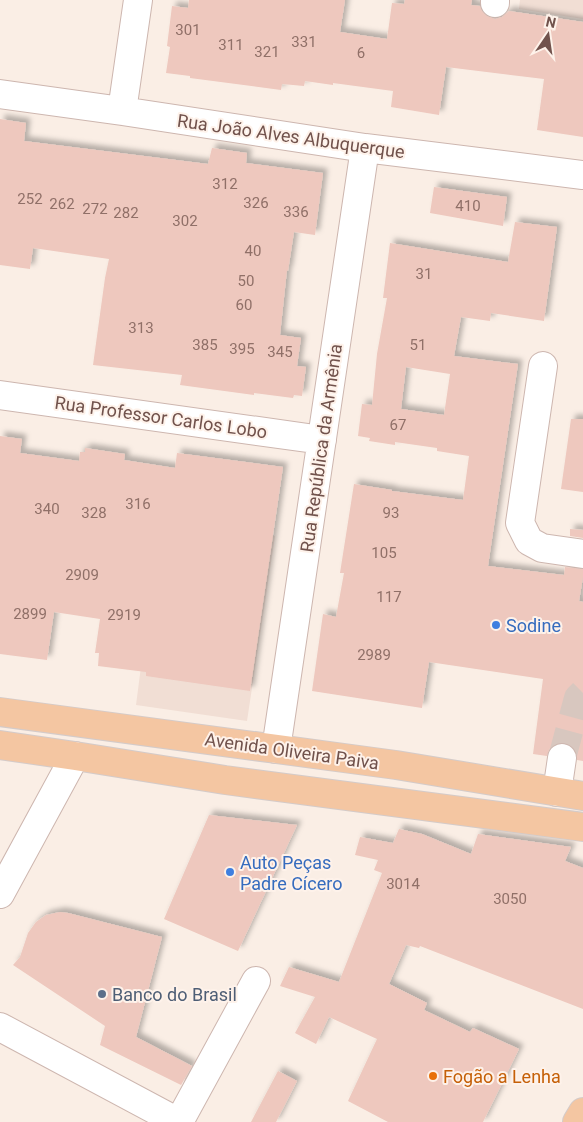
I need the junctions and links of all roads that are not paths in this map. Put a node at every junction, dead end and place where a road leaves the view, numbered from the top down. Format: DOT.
graph roads {
  1 [pos="138,0"];
  2 [pos="0,94"];
  3 [pos="122,111"];
  4 [pos="365,148"];
  5 [pos="583,175"];
  6 [pos="543,366"];
  7 [pos="0,395"];
  8 [pos="322,440"];
  9 [pos="583,554"];
  10 [pos="0,712"];
  11 [pos="0,745"];
  12 [pos="276,749"];
  13 [pos="75,756"];
  14 [pos="562,758"];
  15 [pos="570,794"];
  16 [pos="583,827"];
  17 [pos="0,894"];
  18 [pos="256,981"];
  19 [pos="0,1027"];
  20 [pos="583,1112"];
  21 [pos="178,1122"];
  22 [pos="577,1122"];
  1 -- 3 [label="street"];
  2 -- 3 [label="street, Rua João Alves Albuquerque"];
  3 -- 4 [label="street, Rua João Alves Albuquerque"];
  4 -- 5 [label="street, Rua João Alves Albuquerque"];
  4 -- 8 [label="street, Rua República da Armênia"];
  6 -- 9 [label="street"];
  7 -- 8 [label="street, Rua Professor Carlos Lobo"];
  8 -- 12 [label="street, Rua República da Armênia"];
  10 -- 12 [label="main road, Avenida Oliveira Paiva"];
  11 -- 13 [label="main road, Avenida Oliveira Paiva"];
  12 -- 15 [label="main road, Avenida Oliveira Paiva"];
  13 -- 16 [label="main road, Avenida Oliveira Paiva"];
  13 -- 17 [label="street"];
  14 -- 15 [label="street"];
  18 -- 21 [label="street"];
  19 -- 21 [label="street"];
  20 -- 22 [label="main road"];
}
